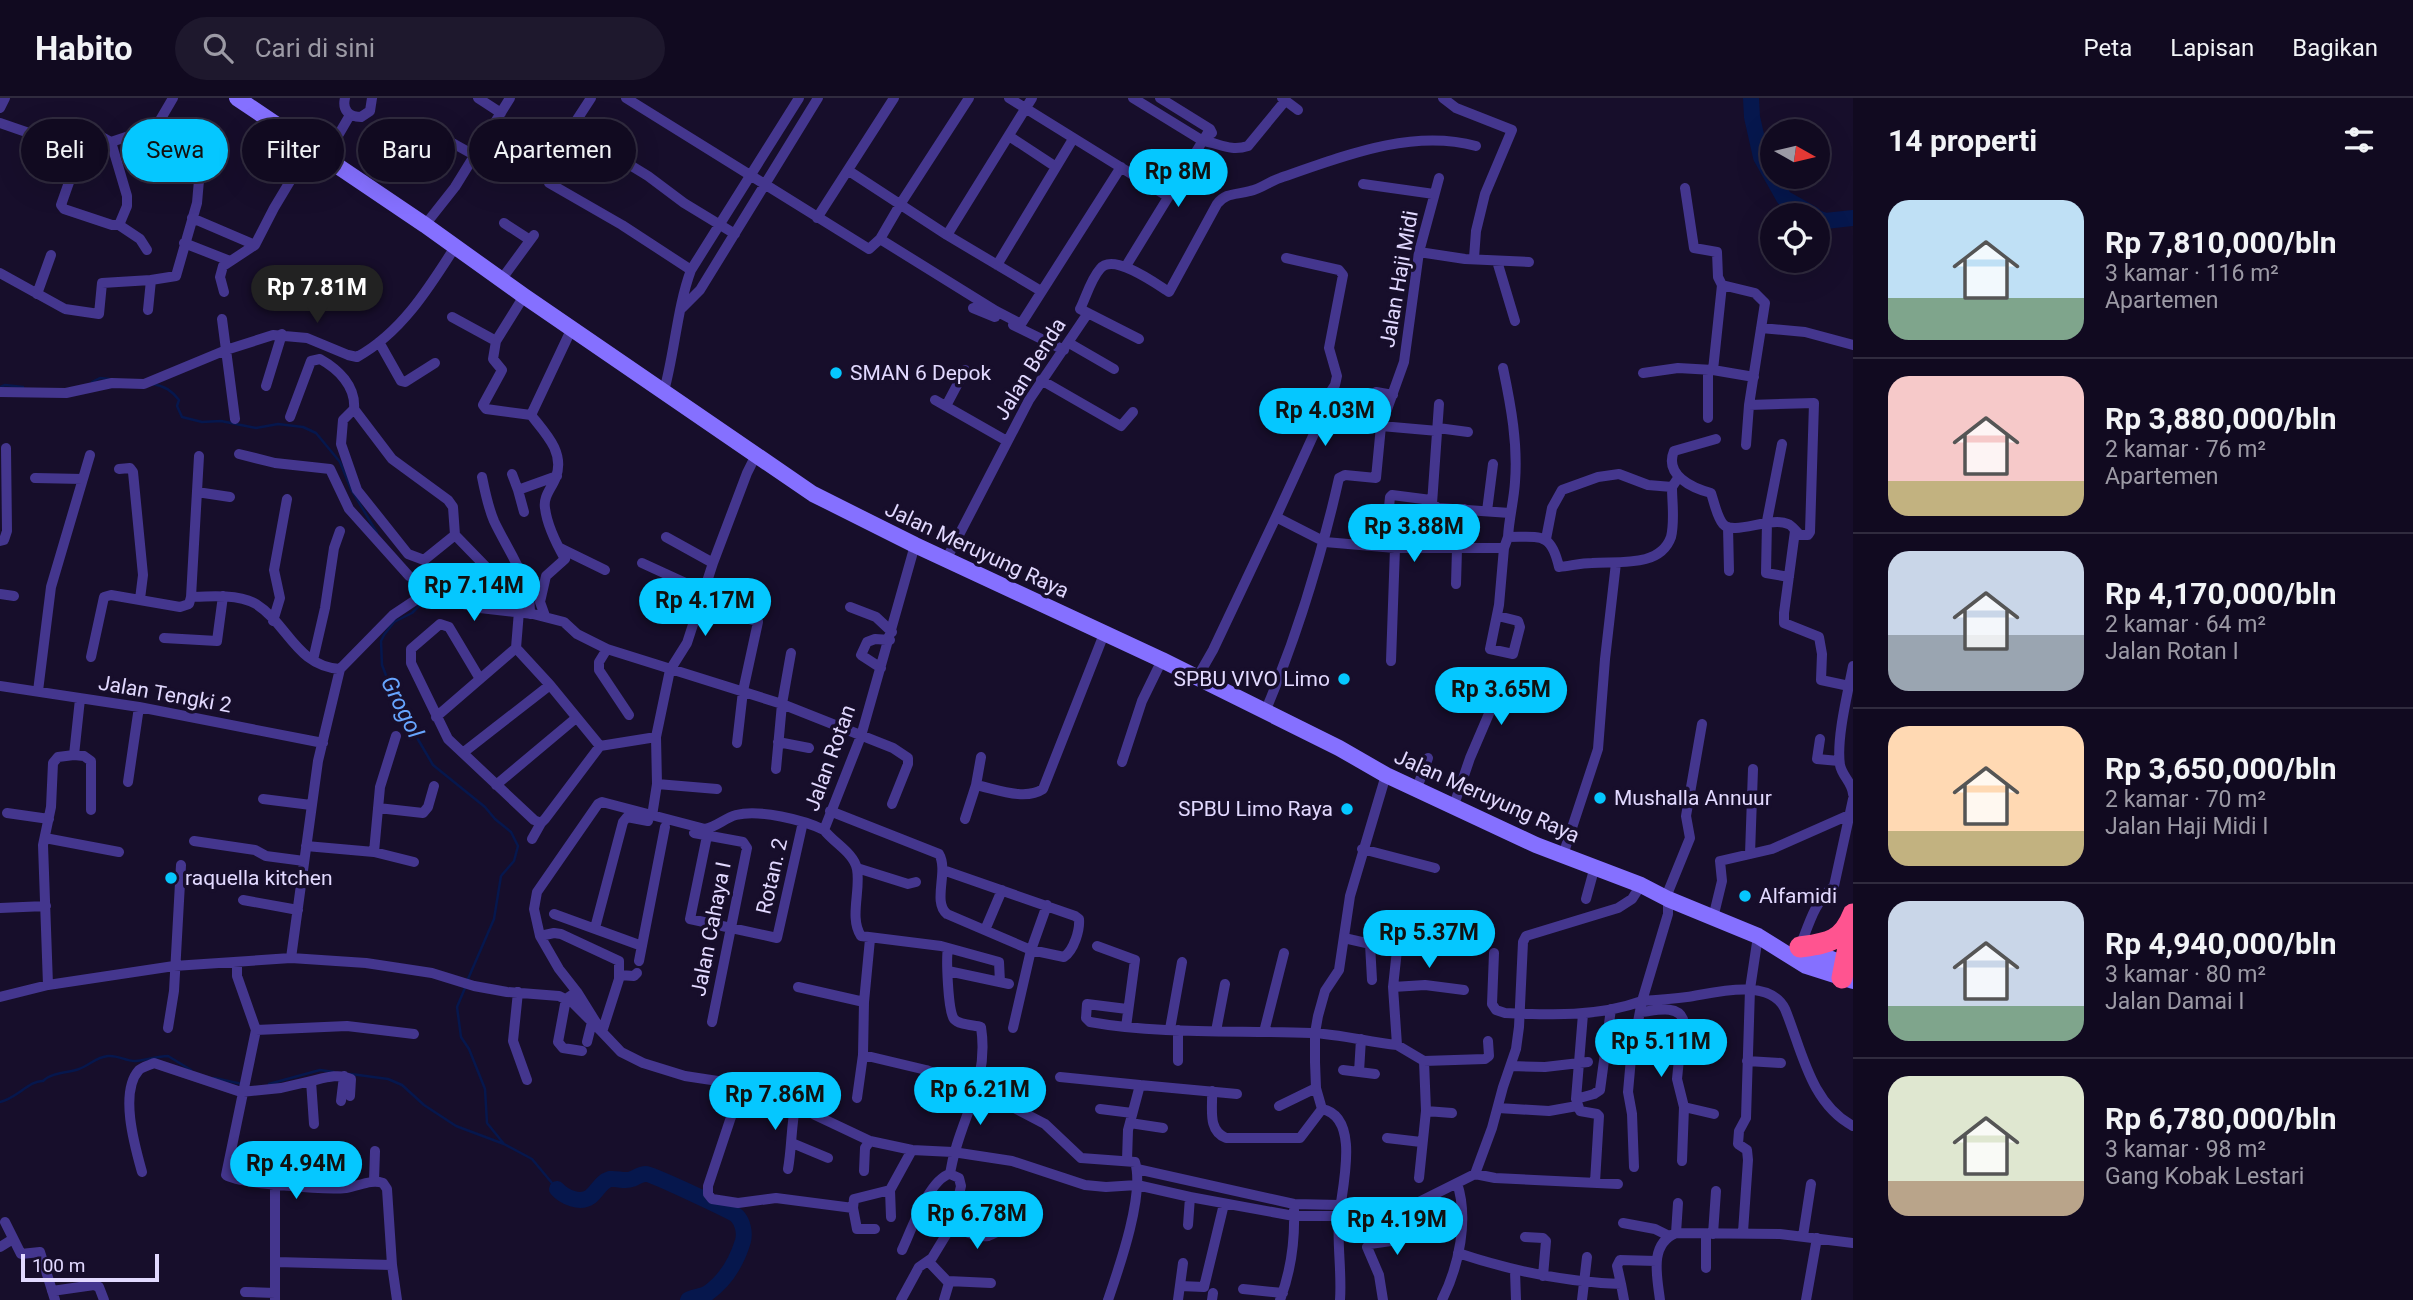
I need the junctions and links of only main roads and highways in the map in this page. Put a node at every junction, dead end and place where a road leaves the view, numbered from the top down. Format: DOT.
graph roads {
  1 [pos="248,101"];
  2 [pos="1853,915"];
  3 [pos="1853,922"];
  4 [pos="1758,936"];
  5 [pos="1800,947"];
  6 [pos="1848,972"];
  1 -- 4 [label="main road, Jalan Meruyung Raya"];
  2 -- 5 [label="highway"];
  3 -- 6 [label="highway"];
  4 -- 5 [label="main road, Jalan Meruyung Raya"];
  4 -- 6 [label="main road, Jalan Meruyung Raya"];
  5 -- 6 [label="main road, Jalan Meruyung Raya"];
}
